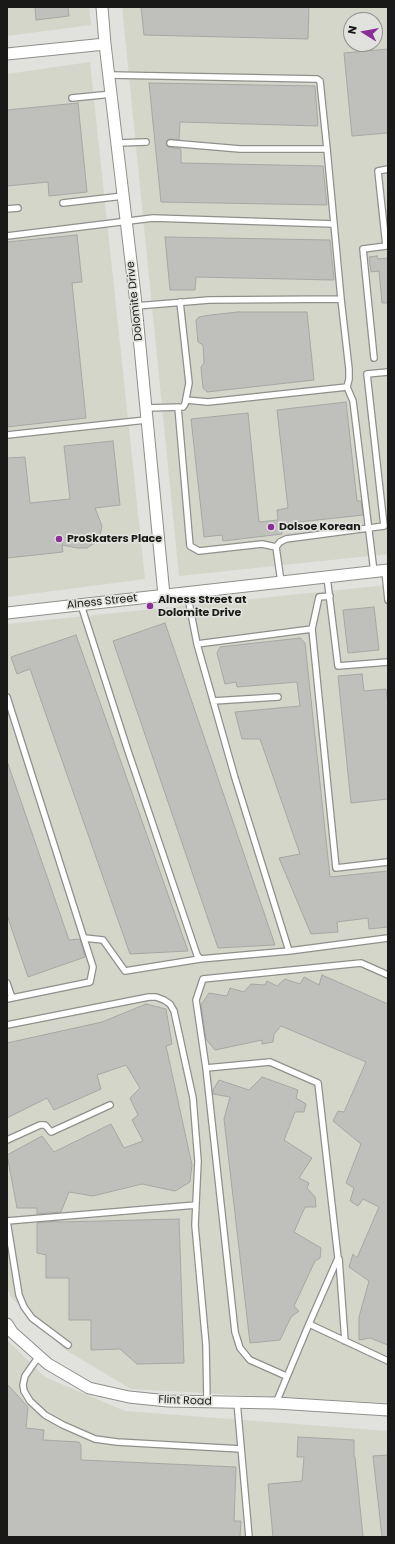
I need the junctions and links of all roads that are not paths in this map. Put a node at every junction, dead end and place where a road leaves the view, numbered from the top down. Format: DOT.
graph roads {
  1 [pos="102,7"];
  2 [pos="105,44"];
  3 [pos="7,54"];
  4 [pos="110,75"];
  5 [pos="112,94"];
  6 [pos="72,98"];
  7 [pos="146,142"];
  8 [pos="118,143"];
  9 [pos="170,143"];
  10 [pos="327,149"];
  11 [pos="388,169"];
  12 [pos="124,196"];
  13 [pos="63,203"];
  14 [pos="18,208"];
  15 [pos="7,209"];
  16 [pos="126,222"];
  17 [pos="334,224"];
  18 [pos="7,236"];
  19 [pos="387,246"];
  20 [pos="340,299"];
  21 [pos="180,302"];
  22 [pos="136,306"];
  23 [pos="374,358"];
  24 [pos="388,372"];
  25 [pos="347,387"];
  26 [pos="186,400"];
  27 [pos="178,407"];
  28 [pos="145,408"];
  29 [pos="146,420"];
  30 [pos="7,435"];
  31 [pos="368,528"];
  32 [pos="276,547"];
  33 [pos="382,571"];
  34 [pos="327,577"];
  35 [pos="281,582"];
  36 [pos="187,592"];
  37 [pos="164,595"];
  38 [pos="330,596"];
  39 [pos="388,600"];
  40 [pos="81,605"];
  41 [pos="7,613"];
  42 [pos="312,629"];
  43 [pos="197,644"];
  44 [pos="388,662"];
  45 [pos="7,697"];
  46 [pos="278,697"];
  47 [pos="213,701"];
  48 [pos="388,862"];
  49 [pos="84,938"];
  50 [pos="388,938"];
  51 [pos="289,951"];
  52 [pos="200,959"];
  53 [pos="388,975"];
  54 [pos="7,983"];
  55 [pos="10,998"];
  56 [pos="7,1025"];
  57 [pos="206,1068"];
  58 [pos="110,1105"];
  59 [pos="7,1140"];
  60 [pos="196,1205"];
  61 [pos="7,1221"];
  62 [pos="338,1258"];
  63 [pos="7,1324"];
  64 [pos="309,1324"];
  65 [pos="345,1341"];
  66 [pos="68,1345"];
  67 [pos="39,1356"];
  68 [pos="388,1361"];
  69 [pos="286,1376"];
  70 [pos="207,1402"];
  71 [pos="237,1402"];
  72 [pos="276,1403"];
  73 [pos="388,1410"];
  74 [pos="241,1449"];
  75 [pos="249,1537"];
  1 -- 2 [label="street, Dolomite Drive"];
  2 -- 3 [label="street"];
  2 -- 4 [label="street, Dolomite Drive"];
  4 -- 5 [label="street, Dolomite Drive"];
  4 -- 10 [label="lane"];
  5 -- 6 [label="lane"];
  5 -- 8 [label="street, Dolomite Drive"];
  7 -- 8 [label="lane"];
  8 -- 12 [label="street, Dolomite Drive"];
  9 -- 10 [label="lane"];
  10 -- 17 [label="lane"];
  11 -- 19 [label="lane"];
  12 -- 13 [label="lane"];
  12 -- 16 [label="street, Dolomite Drive"];
  14 -- 15 [label="lane"];
  16 -- 17 [label="lane"];
  16 -- 18 [label="lane"];
  16 -- 22 [label="street, Dolomite Drive"];
  17 -- 20 [label="lane"];
  19 -- 23 [label="lane"];
  20 -- 21 [label="lane"];
  20 -- 25 [label="lane"];
  21 -- 22 [label="lane"];
  21 -- 26 [label="lane"];
  22 -- 28 [label="street, Dolomite Drive"];
  24 -- 31 [label="lane"];
  25 -- 26 [label="lane"];
  25 -- 31 [label="lane"];
  26 -- 27 [label="lane"];
  27 -- 28 [label="lane"];
  27 -- 32 [label="lane"];
  28 -- 29 [label="street, Dolomite Drive"];
  29 -- 30 [label="lane"];
  29 -- 37 [label="street, Dolomite Drive"];
  31 -- 32 [label="lane"];
  31 -- 33 [label="lane"];
  32 -- 35 [label="lane"];
  33 -- 34 [label="street, Alness Street"];
  33 -- 39 [label="lane"];
  34 -- 35 [label="street, Alness Street"];
  34 -- 38 [label="lane"];
  35 -- 36 [label="street, Alness Street"];
  36 -- 37 [label="street, Alness Street"];
  36 -- 43 [label="lane"];
  37 -- 40 [label="street, Alness Street"];
  38 -- 42 [label="lane"];
  38 -- 44 [label="lane"];
  40 -- 41 [label="street, Alness Street"];
  40 -- 52 [label="lane"];
  42 -- 43 [label="lane"];
  42 -- 48 [label="lane"];
  43 -- 47 [label="lane"];
  45 -- 49 [label="lane"];
  46 -- 47 [label="lane"];
  47 -- 51 [label="lane"];
  49 -- 52 [label="lane"];
  49 -- 55 [label="lane"];
  50 -- 51 [label="lane"];
  51 -- 52 [label="lane"];
  53 -- 57 [label="lane"];
  54 -- 55 [label="lane"];
  56 -- 60 [label="lane"];
  57 -- 62 [label="lane"];
  57 -- 69 [label="lane"];
  58 -- 59 [label="lane"];
  60 -- 61 [label="lane"];
  60 -- 70 [label="lane"];
  61 -- 66 [label="lane"];
  62 -- 64 [label="lane"];
  62 -- 65 [label="lane"];
  63 -- 67 [label="street, Flint Road"];
  64 -- 65 [label="lane"];
  64 -- 69 [label="lane"];
  65 -- 68 [label="lane"];
  67 -- 70 [label="street, Flint Road"];
  67 -- 74 [label="lane"];
  69 -- 72 [label="lane"];
  70 -- 71 [label="street, Flint Road"];
  71 -- 72 [label="street, Flint Road"];
  71 -- 74 [label="lane"];
  72 -- 73 [label="street, Flint Road"];
  74 -- 75 [label="lane"];
}
